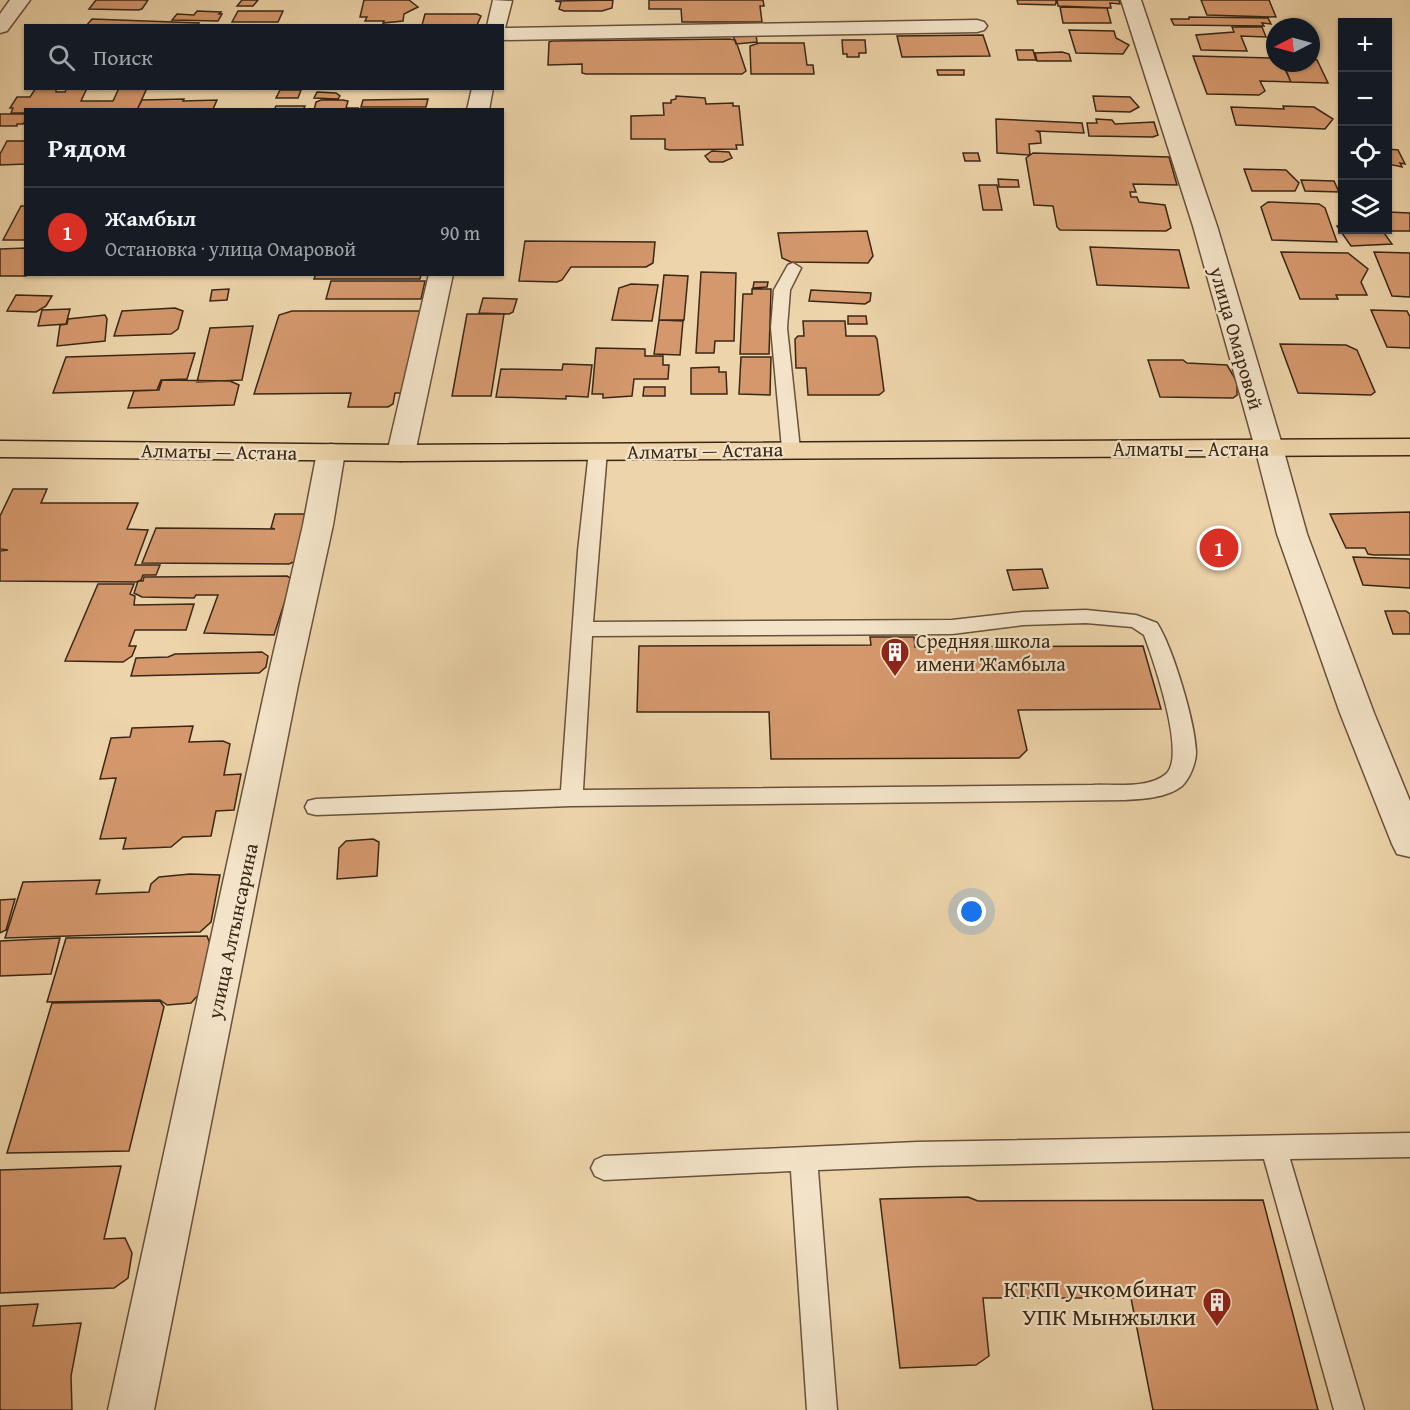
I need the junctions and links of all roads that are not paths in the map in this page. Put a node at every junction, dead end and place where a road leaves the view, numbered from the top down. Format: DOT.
graph roads {
  1 [pos="20,0"];
  2 [pos="1131,0"];
  3 [pos="502,1"];
  4 [pos="497,24"];
  5 [pos="977,26"];
  6 [pos="0,27"];
  7 [pos="504,34"];
  8 [pos="483,90"];
  9 [pos="478,108"];
  10 [pos="793,268"];
  11 [pos="441,276"];
  12 [pos="1410,447"];
  13 [pos="1269,448"];
  14 [pos="0,449"];
  15 [pos="791,449"];
  16 [pos="332,452"];
  17 [pos="598,452"];
  18 [pos="401,453"];
  19 [pos="582,629"];
  20 [pos="571,798"];
  21 [pos="316,807"];
  22 [pos="1410,844"];
  23 [pos="1410,1145"];
  24 [pos="1274,1148"];
  25 [pos="804,1159"];
  26 [pos="604,1168"];
  27 [pos="131,1410"];
  28 [pos="822,1410"];
  29 [pos="1349,1410"];
  1 -- 6 [label="street"];
  2 -- 13 [label="street, улица Омаровой"];
  3 -- 4 [label="street"];
  5 -- 7 [label="street"];
  8 -- 9 [label="street"];
  10 -- 15 [label="lane"];
  11 -- 18 [label="street"];
  12 -- 13 [label="highway, Алматы — Астана"];
  13 -- 15 [label="highway, Алматы — Астана"];
  13 -- 22 [label="street, улица Омаровой"];
  14 -- 16 [label="highway, Алматы — Астана"];
  15 -- 17 [label="highway, Алматы — Астана"];
  16 -- 18 [label="highway, Алматы — Астана"];
  16 -- 27 [label="street, улица Алтынсарина"];
  17 -- 18 [label="highway, Алматы — Астана"];
  17 -- 19 [label="lane"];
  19 -- 20 [label="lane"];
  19 -- 20 [label="lane"];
  20 -- 21 [label="lane"];
  23 -- 24 [label="lane"];
  24 -- 25 [label="lane"];
  24 -- 29 [label="lane"];
  25 -- 26 [label="lane"];
  25 -- 28 [label="lane"];
}
